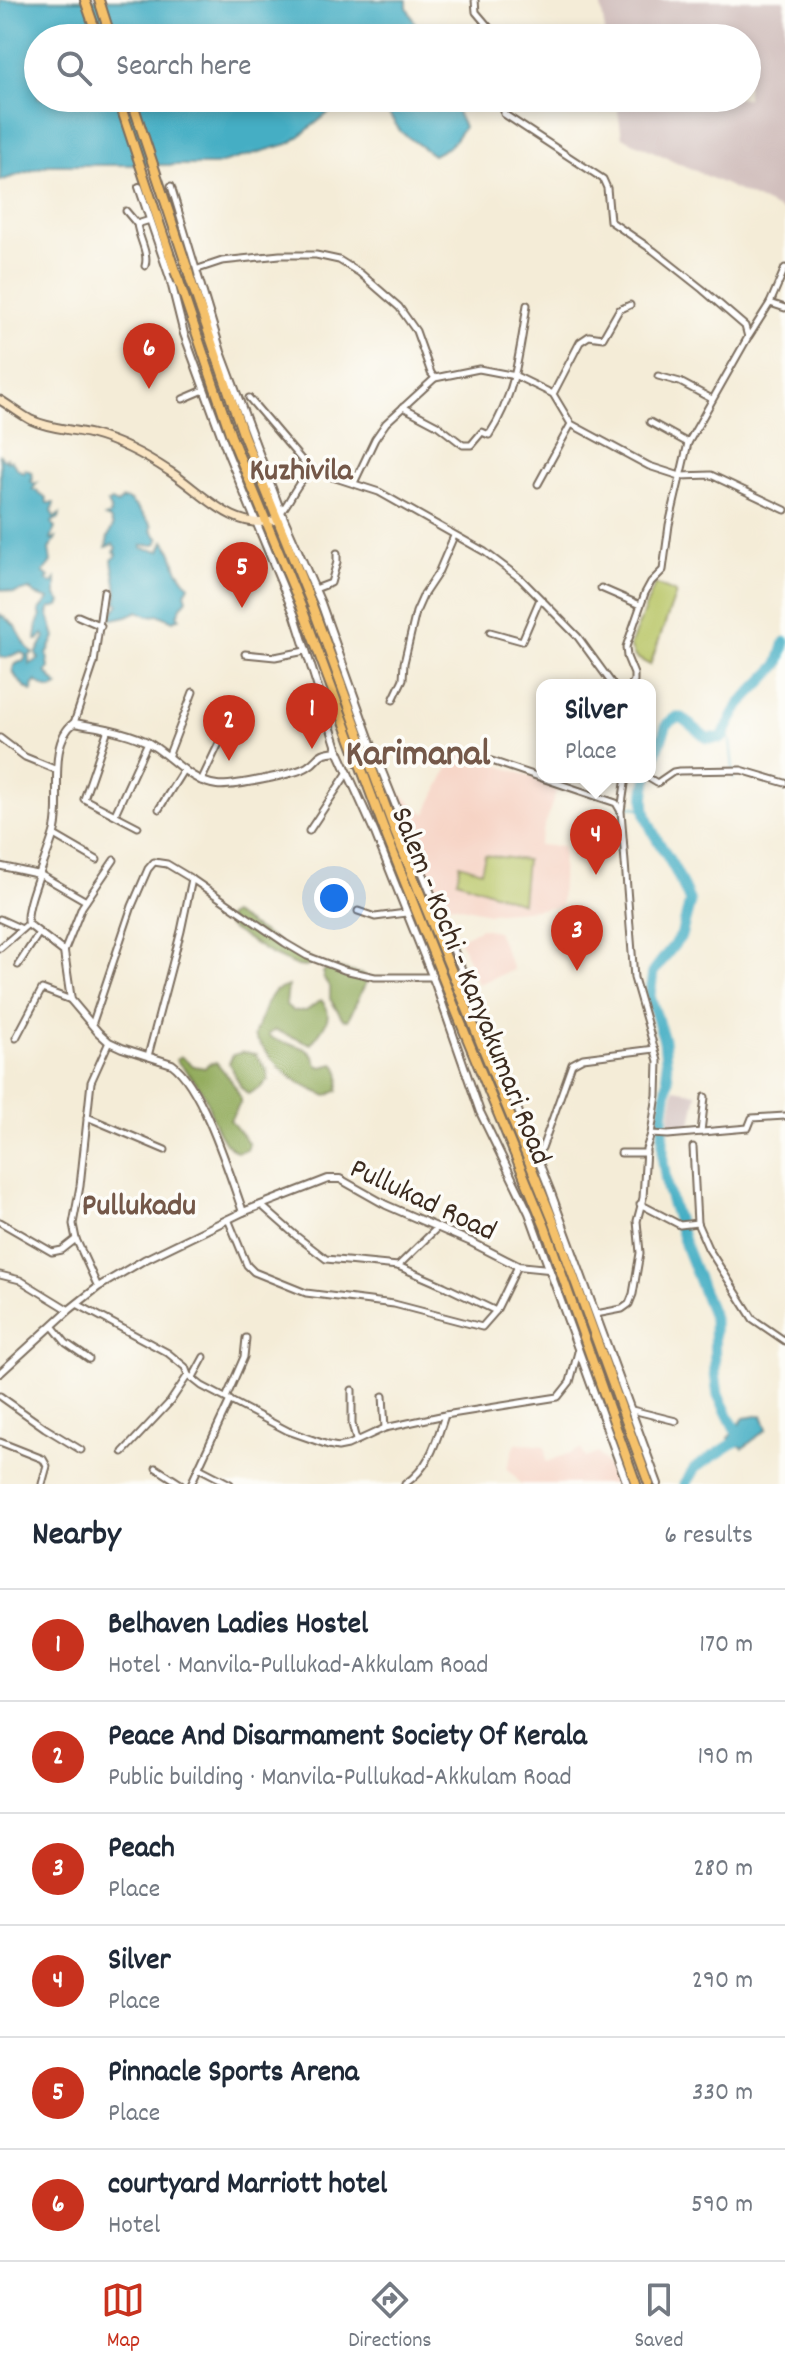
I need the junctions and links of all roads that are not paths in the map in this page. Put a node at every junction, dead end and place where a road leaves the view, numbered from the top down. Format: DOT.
graph roads {
  1 [pos="85,0"];
  2 [pos="99,0"];
  3 [pos="475,0"];
  4 [pos="93,24"];
  5 [pos="107,24"];
  6 [pos="486,24"];
  7 [pos="123,112"];
  8 [pos="136,112"];
  9 [pos="504,112"];
  10 [pos="171,186"];
  11 [pos="139,187"];
  12 [pos="126,211"];
  13 [pos="150,220"];
  14 [pos="137,224"];
  15 [pos="145,266"];
  16 [pos="785,268"];
  17 [pos="191,272"];
  18 [pos="175,276"];
  19 [pos="770,303"];
  20 [pos="527,305"];
  21 [pos="630,305"];
  22 [pos="785,308"];
  23 [pos="748,337"];
  24 [pos="576,349"];
  25 [pos="587,349"];
  26 [pos="516,376"];
  27 [pos="658,376"];
  28 [pos="435,378"];
  29 [pos="204,390"];
  30 [pos="553,394"];
  31 [pos="249,398"];
  32 [pos="183,399"];
  33 [pos="712,399"];
  34 [pos="0,400"];
  35 [pos="403,407"];
  36 [pos="650,422"];
  37 [pos="571,424"];
  38 [pos="688,443"];
  39 [pos="317,472"];
  40 [pos="680,476"];
  41 [pos="354,483"];
  42 [pos="538,484"];
  43 [pos="785,510"];
  44 [pos="279,516"];
  45 [pos="255,523"];
  46 [pos="266,523"];
  47 [pos="454,536"];
  48 [pos="337,553"];
  49 [pos="601,588"];
  50 [pos="315,589"];
  51 [pos="104,591"];
  52 [pos="541,599"];
  53 [pos="640,605"];
  54 [pos="78,616"];
  55 [pos="101,626"];
  56 [pos="490,632"];
  57 [pos="305,651"];
  58 [pos="245,654"];
  59 [pos="609,679"];
  60 [pos="634,679"];
  61 [pos="193,692"];
  62 [pos="393,700"];
  63 [pos="231,718"];
  64 [pos="74,723"];
  65 [pos="108,729"];
  66 [pos="0,738"];
  67 [pos="148,742"];
  68 [pos="338,751"];
  69 [pos="477,756"];
  70 [pos="168,757"];
  71 [pos="184,769"];
  72 [pos="58,770"];
  73 [pos="348,772"];
  74 [pos="536,776"];
  75 [pos="201,781"];
  76 [pos="656,782"];
  77 [pos="557,783"];
  78 [pos="625,783"];
  79 [pos="785,783"];
  80 [pos="159,809"];
  81 [pos="621,811"];
  82 [pos="115,814"];
  83 [pos="138,827"];
  84 [pos="309,831"];
  85 [pos="54,835"];
  86 [pos="97,860"];
  87 [pos="114,860"];
  88 [pos="0,866"];
  89 [pos="41,875"];
  90 [pos="192,879"];
  91 [pos="86,901"];
  92 [pos="358,911"];
  93 [pos="406,913"];
  94 [pos="0,919"];
  95 [pos="25,926"];
  96 [pos="39,933"];
  97 [pos="0,948"];
  98 [pos="64,952"];
  99 [pos="18,965"];
  100 [pos="431,977"];
  101 [pos="71,1000"];
  102 [pos="92,1025"];
  103 [pos="16,1038"];
  104 [pos="109,1042"];
  105 [pos="655,1049"];
  106 [pos="148,1056"];
  107 [pos="705,1097"];
  108 [pos="785,1116"];
  109 [pos="87,1117"];
  110 [pos="701,1132"];
  111 [pos="654,1134"];
  112 [pos="693,1147"];
  113 [pos="165,1150"];
  114 [pos="536,1153"];
  115 [pos="621,1153"];
  116 [pos="646,1153"];
  117 [pos="640,1204"];
  118 [pos="260,1205"];
  119 [pos="243,1212"];
  120 [pos="228,1219"];
  121 [pos="0,1222"];
  122 [pos="697,1223"];
  123 [pos="438,1227"];
  124 [pos="76,1239"];
  125 [pos="398,1266"];
  126 [pos="518,1266"];
  127 [pos="548,1269"];
  128 [pos="0,1275"];
  129 [pos="98,1287"];
  130 [pos="77,1304"];
  131 [pos="69,1310"];
  132 [pos="496,1311"];
  133 [pos="596,1314"];
  134 [pos="53,1327"];
  135 [pos="246,1338"];
  136 [pos="785,1341"];
  137 [pos="601,1342"];
  138 [pos="583,1349"];
  139 [pos="204,1357"];
  140 [pos="89,1359"];
  141 [pos="1,1371"];
  142 [pos="190,1377"];
  143 [pos="352,1390"];
  144 [pos="0,1396"];
  145 [pos="383,1396"];
  146 [pos="228,1399"];
  147 [pos="632,1410"];
  148 [pos="445,1415"];
  149 [pos="676,1421"];
  150 [pos="385,1428"];
  151 [pos="356,1440"];
  152 [pos="0,1442"];
  153 [pos="81,1450"];
  154 [pos="123,1452"];
  155 [pos="156,1468"];
  156 [pos="199,1468"];
  157 [pos="42,1484"];
  158 [pos="181,1484"];
  159 [pos="191,1484"];
  160 [pos="230,1484"];
  161 [pos="405,1484"];
  162 [pos="627,1484"];
  163 [pos="636,1484"];
  164 [pos="649,1484"];
  165 [pos="658,1484"];
  1 -- 4 [label="highway"];
  2 -- 5 [label="highway"];
  3 -- 6 [label="street"];
  7 -- 18 [label="highway, Salem - Kochi - Kanyakumari Road"];
  8 -- 17 [label="highway, Salem - Kochi - Kanyakumari Road"];
  9 -- 23 [label="street"];
  10 -- 17 [label="street"];
  11 -- 13 [label="street"];
  12 -- 14 [label="street"];
  13 -- 14 [label="street"];
  13 -- 18 [label="street"];
  14 -- 15 [label="street"];
  16 -- 19 [label="street"];
  17 -- 18 [label="street"];
  17 -- 28 [label="street"];
  17 -- 44 [label="highway, Salem - Kochi - Kanyakumari Road"];
  18 -- 29 [label="street"];
  18 -- 46 [label="highway, Salem - Kochi - Kanyakumari Road"];
  19 -- 22 [label="street"];
  19 -- 23 [label="street"];
  20 -- 26 [label="street"];
  21 -- 24 [label="street"];
  23 -- 33 [label="street"];
  24 -- 25 [label="street"];
  24 -- 30 [label="street"];
  26 -- 28 [label="street"];
  26 -- 30 [label="street"];
  26 -- 35 [label="street"];
  27 -- 33 [label="street"];
  28 -- 35 [label="street"];
  29 -- 32 [label="street"];
  29 -- 45 [label="street"];
  30 -- 37 [label="street"];
  31 -- 39 [label="street"];
  33 -- 38 [label="street"];
  34 -- 45 [label="main road"];
  35 -- 41 [label="street"];
  36 -- 38 [label="street"];
  37 -- 40 [label="street"];
  37 -- 42 [label="street"];
  38 -- 40 [label="street"];
  39 -- 41 [label="street"];
  39 -- 44 [label="street"];
  40 -- 43 [label="street"];
  40 -- 53 [label="street"];
  41 -- 47 [label="street"];
  44 -- 46 [label="main road"];
  44 -- 50 [label="street"];
  44 -- 137 [label="highway, Salem - Kochi - Kanyakumari Road"];
  45 -- 46 [label="main road"];
  45 -- 57 [label="street"];
  46 -- 138 [label="highway, Salem - Kochi - Kanyakumari Road"];
  47 -- 52 [label="street"];
  47 -- 62 [label="street"];
  48 -- 50 [label="street"];
  49 -- 53 [label="street"];
  50 -- 114 [label="street"];
  51 -- 55 [label="street"];
  52 -- 56 [label="street"];
  52 -- 59 [label="street"];
  53 -- 60 [label="street"];
  54 -- 55 [label="street"];
  55 -- 64 [label="street"];
  57 -- 58 [label="street"];
  57 -- 68 [label="street"];
  61 -- 70 [label="street"];
  63 -- 75 [label="street"];
  64 -- 65 [label="street"];
  64 -- 72 [label="street"];
  65 -- 67 [label="street"];
  65 -- 82 [label="street"];
  66 -- 72 [label="street"];
  67 -- 70 [label="street"];
  67 -- 82 [label="street"];
  68 -- 73 [label="street"];
  68 -- 75 [label="street"];
  69 -- 74 [label="street"];
  70 -- 71 [label="street"];
  71 -- 75 [label="street"];
  71 -- 80 [label="street"];
  72 -- 85 [label="street"];
  73 -- 84 [label="street"];
  73 -- 93 [label="street"];
  76 -- 79 [label="street"];
  77 -- 81 [label="street"];
  78 -- 81 [label="street"];
  81 -- 105 [label="street"];
  82 -- 83 [label="street"];
  85 -- 86 [label="street"];
  85 -- 89 [label="street"];
  87 -- 91 [label="street"];
  88 -- 89 [label="street"];
  89 -- 91 [label="street"];
  89 -- 95 [label="street"];
  90 -- 100 [label="street"];
  90 -- 102 [label="street"];
  90 -- 106 [label="street"];
  91 -- 98 [label="street"];
  92 -- 93 [label="street"];
  93 -- 100 [label="street"];
  94 -- 95 [label="street"];
  95 -- 96 [label="street"];
  95 -- 97 [label="street"];
  96 -- 98 [label="street"];
  96 -- 99 [label="street"];
  98 -- 101 [label="street"];
  100 -- 127 [label="street"];
  101 -- 102 [label="street"];
  101 -- 103 [label="street"];
  102 -- 104 [label="street"];
  104 -- 106 [label="street"];
  104 -- 109 [label="street"];
  105 -- 111 [label="street"];
  105 -- 114 [label="street"];
  106 -- 119 [label="street"];
  107 -- 110 [label="street"];
  108 -- 110 [label="street"];
  109 -- 113 [label="street"];
  109 -- 124 [label="street"];
  110 -- 111 [label="street"];
  111 -- 116 [label="street"];
  112 -- 122 [label="street"];
  114 -- 133 [label="street"];
  115 -- 116 [label="street"];
  116 -- 117 [label="street"];
  117 -- 122 [label="street"];
  117 -- 133 [label="street"];
  118 -- 119 [label="street, Pullukad Road"];
  118 -- 123 [label="street, Pullukad Road"];
  118 -- 125 [label="street"];
  119 -- 120 [label="street, Pullukad Road"];
  120 -- 129 [label="street, Pullukad Road"];
  120 -- 132 [label="street"];
  121 -- 124 [label="street"];
  122 -- 136 [label="street"];
  123 -- 125 [label="street"];
  123 -- 126 [label="street, Pullukad Road"];
  124 -- 129 [label="street"];
  125 -- 132 [label="street"];
  126 -- 127 [label="street, Pullukad Road"];
  126 -- 132 [label="street"];
  127 -- 138 [label="street"];
  128 -- 131 [label="street"];
  129 -- 130 [label="street, Pullukad Road"];
  130 -- 131 [label="street, Pullukad Road"];
  130 -- 142 [label="street"];
  131 -- 134 [label="street, Pullukad Road"];
  133 -- 137 [label="street"];
  134 -- 140 [label="street"];
  134 -- 141 [label="street, Pullukad Road"];
  135 -- 146 [label="street"];
  137 -- 138 [label="street"];
  137 -- 147 [label="street"];
  137 -- 164 [label="highway, Salem - Kochi - Kanyakumari Road"];
  138 -- 148 [label="street"];
  138 -- 162 [label="street"];
  138 -- 163 [label="highway, Salem - Kochi - Kanyakumari Road"];
  139 -- 142 [label="street"];
  142 -- 146 [label="street"];
  142 -- 154 [label="street"];
  143 -- 151 [label="street"];
  144 -- 153 [label="street"];
  145 -- 150 [label="street"];
  146 -- 151 [label="street"];
  146 -- 156 [label="street"];
  147 -- 149 [label="street"];
  147 -- 165 [label="street"];
  148 -- 150 [label="street"];
  148 -- 161 [label="street"];
  150 -- 151 [label="street"];
  152 -- 157 [label="street"];
  155 -- 158 [label="street"];
  156 -- 159 [label="street"];
  156 -- 160 [label="street"];
}
